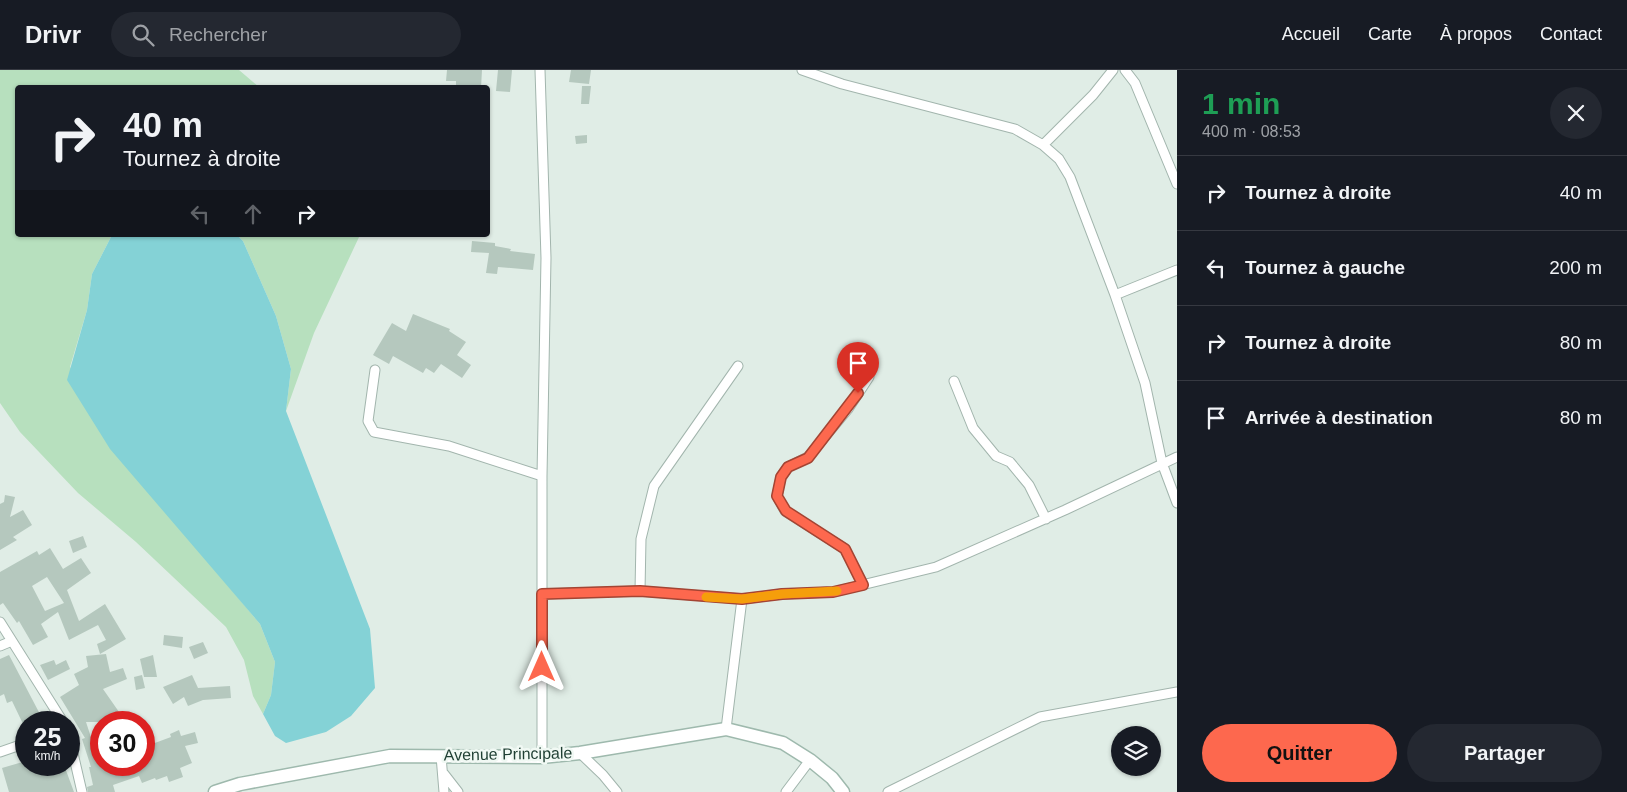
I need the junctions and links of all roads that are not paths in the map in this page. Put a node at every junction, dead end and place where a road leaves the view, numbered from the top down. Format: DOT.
graph roads {
  1 [pos="540,70"];
  2 [pos="802,70"];
  3 [pos="1113,70"];
  4 [pos="1125,70"];
  5 [pos="1043,145"];
  6 [pos="1177,184"];
  7 [pos="1177,270"];
  8 [pos="1115,295"];
  9 [pos="738,366"];
  10 [pos="376,370"];
  11 [pos="869,377"];
  12 [pos="954,382"];
  13 [pos="1177,457"];
  14 [pos="1162,463"];
  15 [pos="542,476"];
  16 [pos="1177,503"];
  17 [pos="1046,518"];
  18 [pos="863,585"];
  19 [pos="640,591"];
  20 [pos="542,594"];
  21 [pos="742,599"];
  22 [pos="0,622"];
  23 [pos="12,641"];
  24 [pos="0,646"];
  25 [pos="1177,692"];
  26 [pos="56,711"];
  27 [pos="726,729"];
  28 [pos="15,747"];
  29 [pos="0,752"];
  30 [pos="580,753"];
  31 [pos="441,756"];
  32 [pos="542,757"];
  33 [pos="810,760"];
  34 [pos="444,774"];
  35 [pos="78,776"];
  36 [pos="82,792"];
  37 [pos="215,792"];
  38 [pos="444,792"];
  39 [pos="458,792"];
  40 [pos="616,792"];
  41 [pos="786,792"];
  42 [pos="843,792"];
  43 [pos="888,792"];
  1 -- 15 [label="street"];
  2 -- 5 [label="street"];
  3 -- 5 [label="street"];
  4 -- 6 [label="street"];
  5 -- 8 [label="street"];
  7 -- 8 [label="street"];
  8 -- 14 [label="street"];
  9 -- 19 [label="street"];
  10 -- 15 [label="street"];
  11 -- 18 [label="street"];
  12 -- 17 [label="street"];
  13 -- 14 [label="street"];
  14 -- 16 [label="street"];
  14 -- 17 [label="street"];
  15 -- 20 [label="street"];
  17 -- 18 [label="street"];
  18 -- 21 [label="street"];
  19 -- 20 [label="street"];
  19 -- 21 [label="street"];
  20 -- 32 [label="street"];
  21 -- 27 [label="street"];
  22 -- 23 [label="street"];
  23 -- 24 [label="street"];
  23 -- 26 [label="street"];
  25 -- 43 [label="street"];
  27 -- 30 [label="street, Avenue Principale"];
  27 -- 33 [label="street, Avenue Principale"];
  28 -- 29 [label="street"];
  30 -- 32 [label="street, Avenue Principale"];
  30 -- 40 [label="street"];
  31 -- 32 [label="street, Avenue Principale"];
  31 -- 34 [label="street"];
  31 -- 37 [label="street, Avenue Principale"];
  33 -- 41 [label="street"];
  33 -- 42 [label="street, Avenue Principale"];
  34 -- 38 [label="street"];
  34 -- 39 [label="street"];
  35 -- 36 [label="street"];
}
